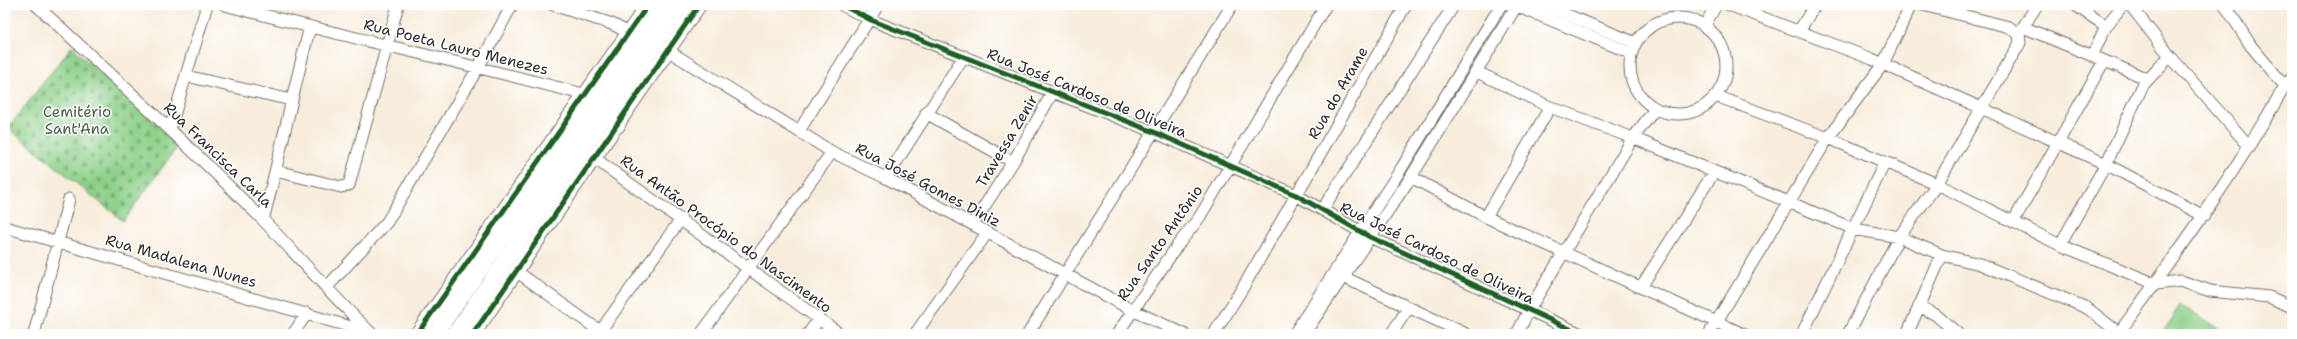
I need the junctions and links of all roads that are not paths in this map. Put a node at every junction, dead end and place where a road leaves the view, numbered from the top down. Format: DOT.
graph roads {
  1 [pos="36,5"];
  2 [pos="207,5"];
  3 [pos="226,5"];
  4 [pos="398,5"];
  5 [pos="512,5"];
  6 [pos="554,5"];
  7 [pos="648,5"];
  8 [pos="663,5"];
  9 [pos="681,5"];
  10 [pos="699,5"];
  11 [pos="842,5"];
  12 [pos="878,5"];
  13 [pos="1326,5"];
  14 [pos="1406,5"];
  15 [pos="1454,5"];
  16 [pos="1501,5"];
  17 [pos="1515,5"];
  18 [pos="1544,5"];
  19 [pos="1716,5"];
  20 [pos="1729,5"];
  21 [pos="1815,5"];
  22 [pos="1911,5"];
  23 [pos="1923,5"];
  24 [pos="2037,5"];
  25 [pos="2075,5"];
  26 [pos="2123,5"];
  27 [pos="2130,5"];
  28 [pos="2225,5"];
  29 [pos="1228,6"];
  30 [pos="871,20"];
  31 [pos="2106,26"];
  32 [pos="310,27"];
  33 [pos="1704,27"];
  34 [pos="2021,31"];
  35 [pos="1798,32"];
  36 [pos="628,33"];
  37 [pos="1636,43"];
  38 [pos="388,46"];
  39 [pos="667,50"];
  40 [pos="1632,53"];
  41 [pos="964,56"];
  42 [pos="2092,56"];
  43 [pos="2170,56"];
  44 [pos="2104,61"];
  45 [pos="1883,64"];
  46 [pos="479,66"];
  47 [pos="1477,72"];
  48 [pos="186,76"];
  49 [pos="632,76"];
  50 [pos="2148,79"];
  51 [pos="2288,82"];
  52 [pos="1053,92"];
  53 [pos="1716,96"];
  54 [pos="291,100"];
  55 [pos="582,101"];
  56 [pos="1550,107"];
  57 [pos="1981,108"];
  58 [pos="1656,109"];
  59 [pos="926,113"];
  60 [pos="617,125"];
  61 [pos="170,129"];
  62 [pos="799,131"];
  63 [pos="1154,132"];
  64 [pos="1633,138"];
  65 [pos="1828,138"];
  66 [pos="2057,142"];
  67 [pos="2250,147"];
  68 [pos="561,152"];
  69 [pos="832,152"];
  70 [pos="594,158"];
  71 [pos="1013,162"];
  72 [pos="1885,162"];
  73 [pos="2106,164"];
  74 [pos="1230,166"];
  75 [pos="276,171"];
  76 [pos="1714,172"];
  77 [pos="1410,177"];
  78 [pos="886,178"];
  79 [pos="1937,184"];
  80 [pos="1296,195"];
  81 [pos="69,199"];
  82 [pos="1791,202"];
  83 [pos="1322,210"];
  84 [pos="2204,216"];
  85 [pos="1486,217"];
  86 [pos="682,219"];
  87 [pos="263,220"];
  88 [pos="2014,222"];
  89 [pos="973,224"];
  90 [pos="5,227"];
  91 [pos="1854,229"];
  92 [pos="987,233"];
  93 [pos="1365,234"];
  94 [pos="1899,237"];
  95 [pos="58,241"];
  96 [pos="2060,245"];
  97 [pos="1565,252"];
  98 [pos="1942,255"];
  99 [pos="749,268"];
  100 [pos="516,271"];
  101 [pos="1065,274"];
  102 [pos="1343,277"];
  103 [pos="2156,284"];
  104 [pos="327,287"];
  105 [pos="1640,287"];
  106 [pos="1919,306"];
  107 [pos="1409,307"];
  108 [pos="2292,307"];
  109 [pos="1132,310"];
  110 [pos="1529,310"];
  111 [pos="307,312"];
  112 [pos="819,319"];
  113 [pos="352,321"];
  114 [pos="1716,322"];
  115 [pos="371,333"];
  116 [pos="601,333"];
  117 [pos="34,334"];
  118 [pos="293,334"];
  119 [pos="417,334"];
  120 [pos="435,334"];
  121 [pos="455,334"];
  122 [pos="473,334"];
  123 [pos="700,334"];
  124 [pos="808,334"];
  125 [pos="840,334"];
  126 [pos="915,334"];
  127 [pos="1028,334"];
  128 [pos="1117,334"];
  129 [pos="1184,334"];
  130 [pos="1214,334"];
  131 [pos="1294,334"];
  132 [pos="1304,334"];
  133 [pos="1391,334"];
  134 [pos="1466,334"];
  135 [pos="1518,334"];
  136 [pos="1581,334"];
  137 [pos="1709,334"];
  138 [pos="1743,334"];
  139 [pos="1802,334"];
  140 [pos="1848,334"];
  141 [pos="1907,334"];
  142 [pos="1958,334"];
  143 [pos="2119,334"];
  1 -- 61 [label="street, Rua Francisca Carla"];
  2 -- 48 [label="street"];
  3 -- 32 [label="street, Rua Poeta Lauro Menezes"];
  4 -- 38 [label="street"];
  5 -- 46 [label="street"];
  6 -- 36 [label="street"];
  7 -- 36 [label="main road"];
  8 -- 68 [label="highway"];
  9 -- 49 [label="highway"];
  10 -- 39 [label="main road"];
  11 -- 30 [label="street, Rua José Cardoso de Oliveira"];
  12 -- 30 [label="street"];
  13 -- 74 [label="street, Rua Santo Antônio"];
  14 -- 80 [label="street, Rua do Arame"];
  15 -- 83 [label="street"];
  16 -- 93 [label="street"];
  17 -- 40 [label="street"];
  17 -- 47 [label="street"];
  18 -- 37 [label="street"];
  19 -- 33 [label="street"];
  20 -- 35 [label="street"];
  21 -- 35 [label="street"];
  22 -- 45 [label="street"];
  23 -- 34 [label="street"];
  24 -- 34 [label="street"];
  25 -- 31 [label="street"];
  26 -- 31 [label="street"];
  27 -- 43 [label="street"];
  28 -- 51 [label="street"];
  29 -- 63 [label="street"];
  30 -- 41 [label="street, Rua José Cardoso de Oliveira"];
  30 -- 62 [label="street"];
  31 -- 42 [label="street"];
  32 -- 38 [label="street, Rua Poeta Lauro Menezes"];
  32 -- 54 [label="street"];
  33 -- 37 [label="street"];
  33 -- 53 [label="street"];
  34 -- 42 [label="street"];
  34 -- 57 [label="street"];
  35 -- 45 [label="street"];
  36 -- 55 [label="main road"];
  37 -- 40 [label="street"];
  38 -- 46 [label="street, Rua Poeta Lauro Menezes"];
  38 -- 75 [label="street"];
  39 -- 60 [label="main road"];
  39 -- 62 [label="street, Rua José Gomes Diniz"];
  40 -- 58 [label="street"];
  41 -- 52 [label="street, Rua José Cardoso de Oliveira"];
  41 -- 59 [label="street"];
  42 -- 44 [label="street"];
  43 -- 50 [label="street"];
  43 -- 67 [label="street"];
  44 -- 50 [label="street"];
  44 -- 66 [label="street"];
  45 -- 57 [label="street"];
  45 -- 65 [label="street"];
  46 -- 55 [label="street, Rua Poeta Lauro Menezes"];
  46 -- 104 [label="street"];
  47 -- 56 [label="street"];
  47 -- 77 [label="street"];
  48 -- 54 [label="street"];
  48 -- 61 [label="street"];
  49 -- 60 [label="highway"];
  49 -- 121 [label="highway"];
  50 -- 73 [label="street"];
  51 -- 67 [label="street"];
  52 -- 63 [label="street, Rua José Cardoso de Oliveira"];
  52 -- 71 [label="street, Travessa Zenir"];
  53 -- 58 [label="street"];
  53 -- 65 [label="street"];
  54 -- 75 [label="street"];
  55 -- 68 [label="highway"];
  55 -- 119 [label="main road"];
  56 -- 64 [label="street"];
  56 -- 85 [label="street"];
  57 -- 66 [label="street"];
  57 -- 79 [label="street"];
  58 -- 64 [label="street"];
  59 -- 71 [label="street"];
  59 -- 78 [label="street"];
  60 -- 70 [label="main road"];
  61 -- 87 [label="street, Rua Francisca Carla"];
  62 -- 69 [label="street, Rua José Gomes Diniz"];
  63 -- 74 [label="street, Rua José Cardoso de Oliveira"];
  63 -- 101 [label="street"];
  64 -- 76 [label="street"];
  64 -- 97 [label="street"];
  65 -- 72 [label="street"];
  65 -- 82 [label="street"];
  66 -- 73 [label="street"];
  66 -- 88 [label="street"];
  67 -- 84 [label="street"];
  68 -- 120 [label="highway"];
  69 -- 78 [label="street, Rua José Gomes Diniz"];
  69 -- 99 [label="street"];
  70 -- 86 [label="street, Rua Antão Procópio do Nascimento"];
  70 -- 100 [label="main road"];
  71 -- 89 [label="street, Travessa Zenir"];
  72 -- 79 [label="street"];
  72 -- 91 [label="street"];
  73 -- 84 [label="street"];
  73 -- 96 [label="street"];
  74 -- 80 [label="street, Rua José Cardoso de Oliveira"];
  74 -- 109 [label="street, Rua Santo Antônio"];
  75 -- 87 [label="street"];
  76 -- 82 [label="street"];
  76 -- 105 [label="street"];
  77 -- 85 [label="street"];
  77 -- 93 [label="street"];
  78 -- 89 [label="street, Rua José Gomes Diniz"];
  79 -- 88 [label="street"];
  79 -- 94 [label="street"];
  80 -- 83 [label="street, Rua José Cardoso de Oliveira"];
  80 -- 130 [label="street, Rua do Arame"];
  81 -- 95 [label="street"];
  82 -- 91 [label="street"];
  82 -- 114 [label="street"];
  83 -- 93 [label="street, Rua José Cardoso de Oliveira"];
  84 -- 103 [label="street"];
  85 -- 97 [label="street"];
  86 -- 99 [label="street, Rua Antão Procópio do Nascimento"];
  86 -- 116 [label="street"];
  87 -- 104 [label="street, Rua Francisca Carla"];
  88 -- 96 [label="street"];
  89 -- 92 [label="street, Rua José Gomes Diniz"];
  90 -- 95 [label="street, Rua Madalena Nunes"];
  91 -- 94 [label="street"];
  91 -- 139 [label="street"];
  92 -- 101 [label="street, Rua José Gomes Diniz"];
  92 -- 126 [label="street"];
  93 -- 102 [label="street"];
  93 -- 110 [label="street, Rua José Cardoso de Oliveira"];
  93 -- 131 [label="street"];
  94 -- 98 [label="street"];
  94 -- 140 [label="street"];
  95 -- 111 [label="street, Rua Madalena Nunes"];
  95 -- 117 [label="street"];
  96 -- 103 [label="street"];
  97 -- 105 [label="street"];
  97 -- 110 [label="street"];
  98 -- 106 [label="street"];
  98 -- 143 [label="street"];
  99 -- 112 [label="street, Rua Antão Procópio do Nascimento"];
  99 -- 123 [label="street"];
  100 -- 116 [label="street"];
  100 -- 122 [label="main road"];
  101 -- 109 [label="street, Rua José Gomes Diniz"];
  101 -- 127 [label="street"];
  102 -- 107 [label="street"];
  102 -- 132 [label="street"];
  103 -- 108 [label="street"];
  103 -- 143 [label="street"];
  104 -- 113 [label="street, Rua Francisca Carla"];
  105 -- 114 [label="street"];
  106 -- 141 [label="street"];
  106 -- 142 [label="street"];
  107 -- 133 [label="street"];
  107 -- 134 [label="street"];
  109 -- 128 [label="street, Rua Santo Antônio"];
  109 -- 129 [label="street, Rua José Gomes Diniz"];
  110 -- 135 [label="street"];
  110 -- 136 [label="street, Rua José Cardoso de Oliveira"];
  111 -- 113 [label="street, Rua Madalena Nunes"];
  111 -- 118 [label="street"];
  112 -- 124 [label="street"];
  112 -- 125 [label="street, Rua Antão Procópio do Nascimento"];
  113 -- 115 [label="street, Rua Francisca Carla"];
  114 -- 137 [label="street"];
  114 -- 138 [label="street"];
}
